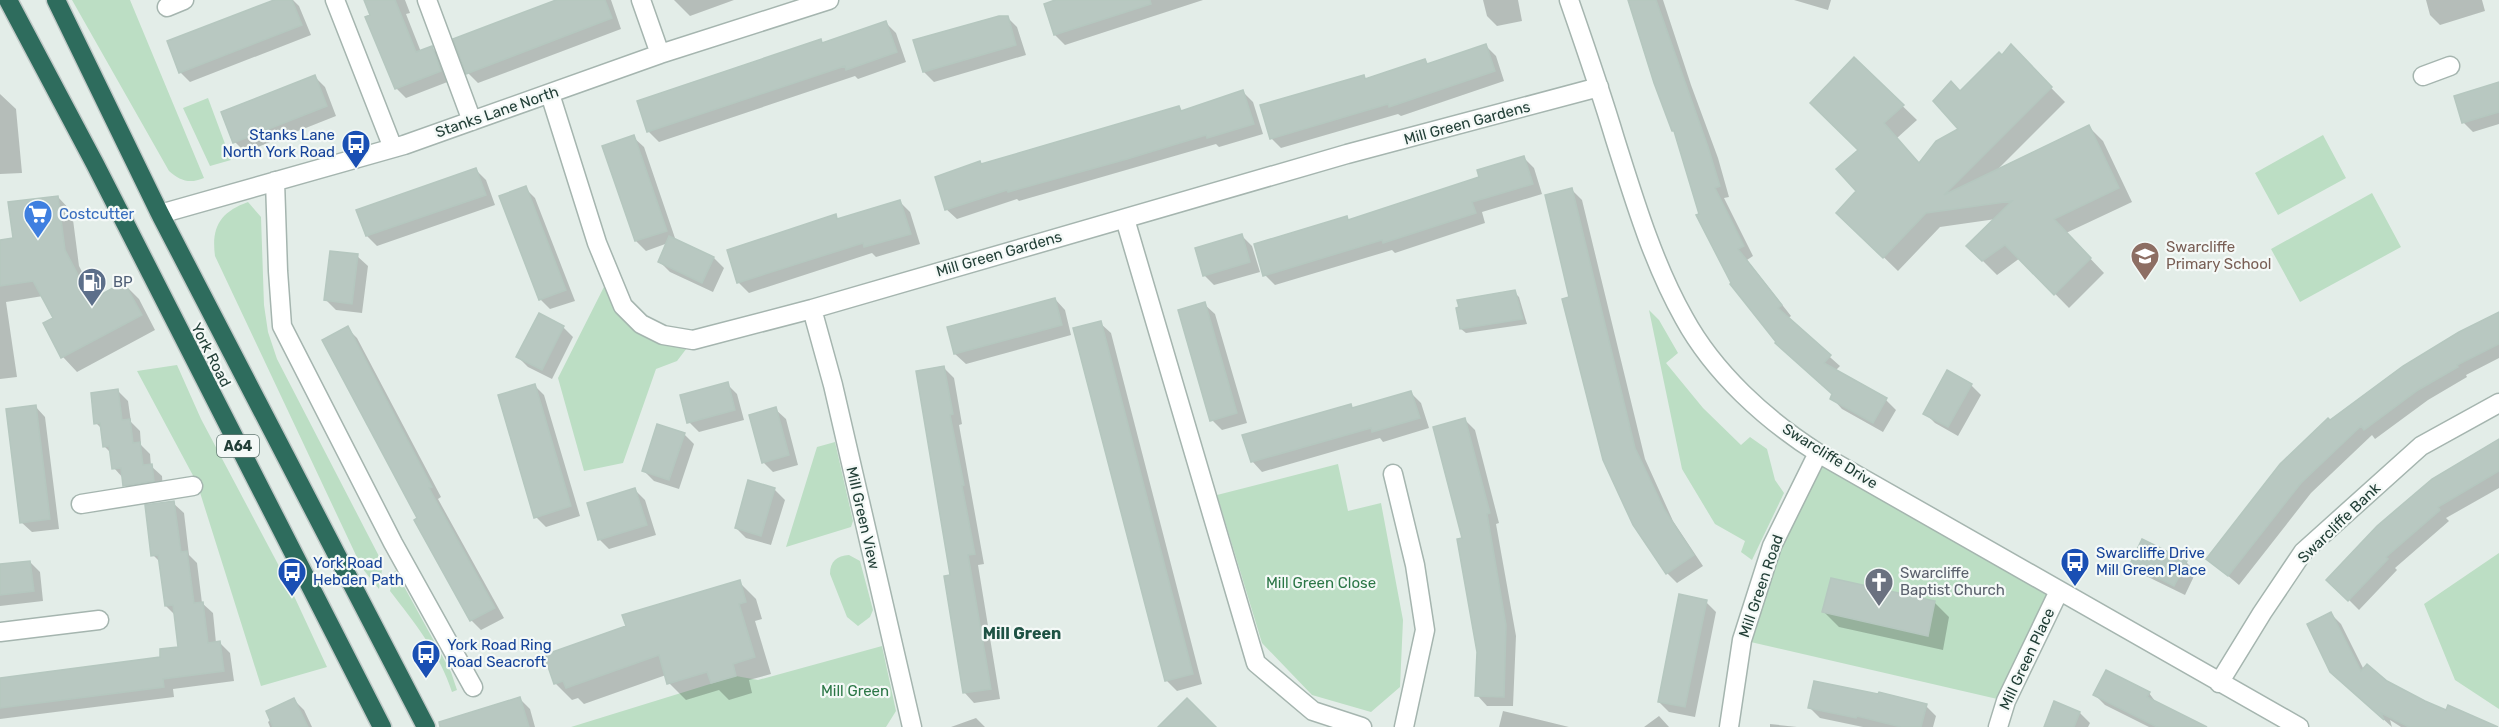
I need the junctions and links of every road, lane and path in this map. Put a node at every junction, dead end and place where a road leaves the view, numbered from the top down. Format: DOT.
graph roads {
  1 [pos="8,0"];
  2 [pos="56,0"];
  3 [pos="184,0"];
  4 [pos="335,0"];
  5 [pos="427,0"];
  6 [pos="641,0"];
  7 [pos="830,0"];
  8 [pos="1569,0"];
  9 [pos="167,7"];
  10 [pos="660,54"];
  11 [pos="2450,66"];
  12 [pos="2423,76"];
  13 [pos="1599,87"];
  14 [pos="550,94"];
  15 [pos="472,121"];
  16 [pos="393,148"];
  17 [pos="275,181"];
  18 [pos="160,214"];
  19 [pos="1125,219"];
  20 [pos="812,309"];
  21 [pos="2499,403"];
  22 [pos="1818,453"];
  23 [pos="1393,474"];
  24 [pos="194,486"];
  25 [pos="81,504"];
  26 [pos="2059,591"];
  27 [pos="99,620"];
  28 [pos="0,632"];
  29 [pos="2219,683"];
  30 [pos="473,687"];
  31 [pos="382,727"];
  32 [pos="426,727"];
  33 [pos="912,727"];
  34 [pos="1362,727"];
  35 [pos="1404,727"];
  36 [pos="1729,727"];
  37 [pos="1998,727"];
  38 [pos="2299,727"];
  1 -- 31 [label="highway, York Road / A64"];
  2 -- 18 [label="highway, York Road / A64"];
  3 -- 9 [label="street"];
  4 -- 16 [label="street"];
  5 -- 15 [label="street"];
  6 -- 10 [label="street"];
  7 -- 10 [label="street, Stanks Lane North"];
  8 -- 13 [label="street, Swarcliffe Drive"];
  10 -- 14 [label="street, Stanks Lane North"];
  11 -- 12 [label="street"];
  13 -- 19 [label="street, Mill Green Gardens"];
  13 -- 22 [label="street, Swarcliffe Drive"];
  14 -- 15 [label="street, Stanks Lane North"];
  14 -- 20 [label="street, Mill Green Gardens"];
  15 -- 16 [label="street, Stanks Lane North"];
  16 -- 17 [label="street, Stanks Lane North"];
  17 -- 18 [label="street, Stanks Lane North"];
  17 -- 30 [label="street"];
  18 -- 32 [label="highway, York Road / A64"];
  19 -- 20 [label="street, Mill Green Gardens"];
  19 -- 34 [label="street"];
  20 -- 33 [label="street, Mill Green View"];
  21 -- 29 [label="street, Swarcliffe Bank"];
  22 -- 26 [label="street, Swarcliffe Drive"];
  22 -- 36 [label="street, Mill Green Road"];
  23 -- 35 [label="street"];
  24 -- 25 [label="street"];
  26 -- 29 [label="street, Swarcliffe Drive"];
  26 -- 37 [label="street, Mill Green Place"];
  27 -- 28 [label="street"];
  29 -- 38 [label="street, Swarcliffe Drive"];
}
